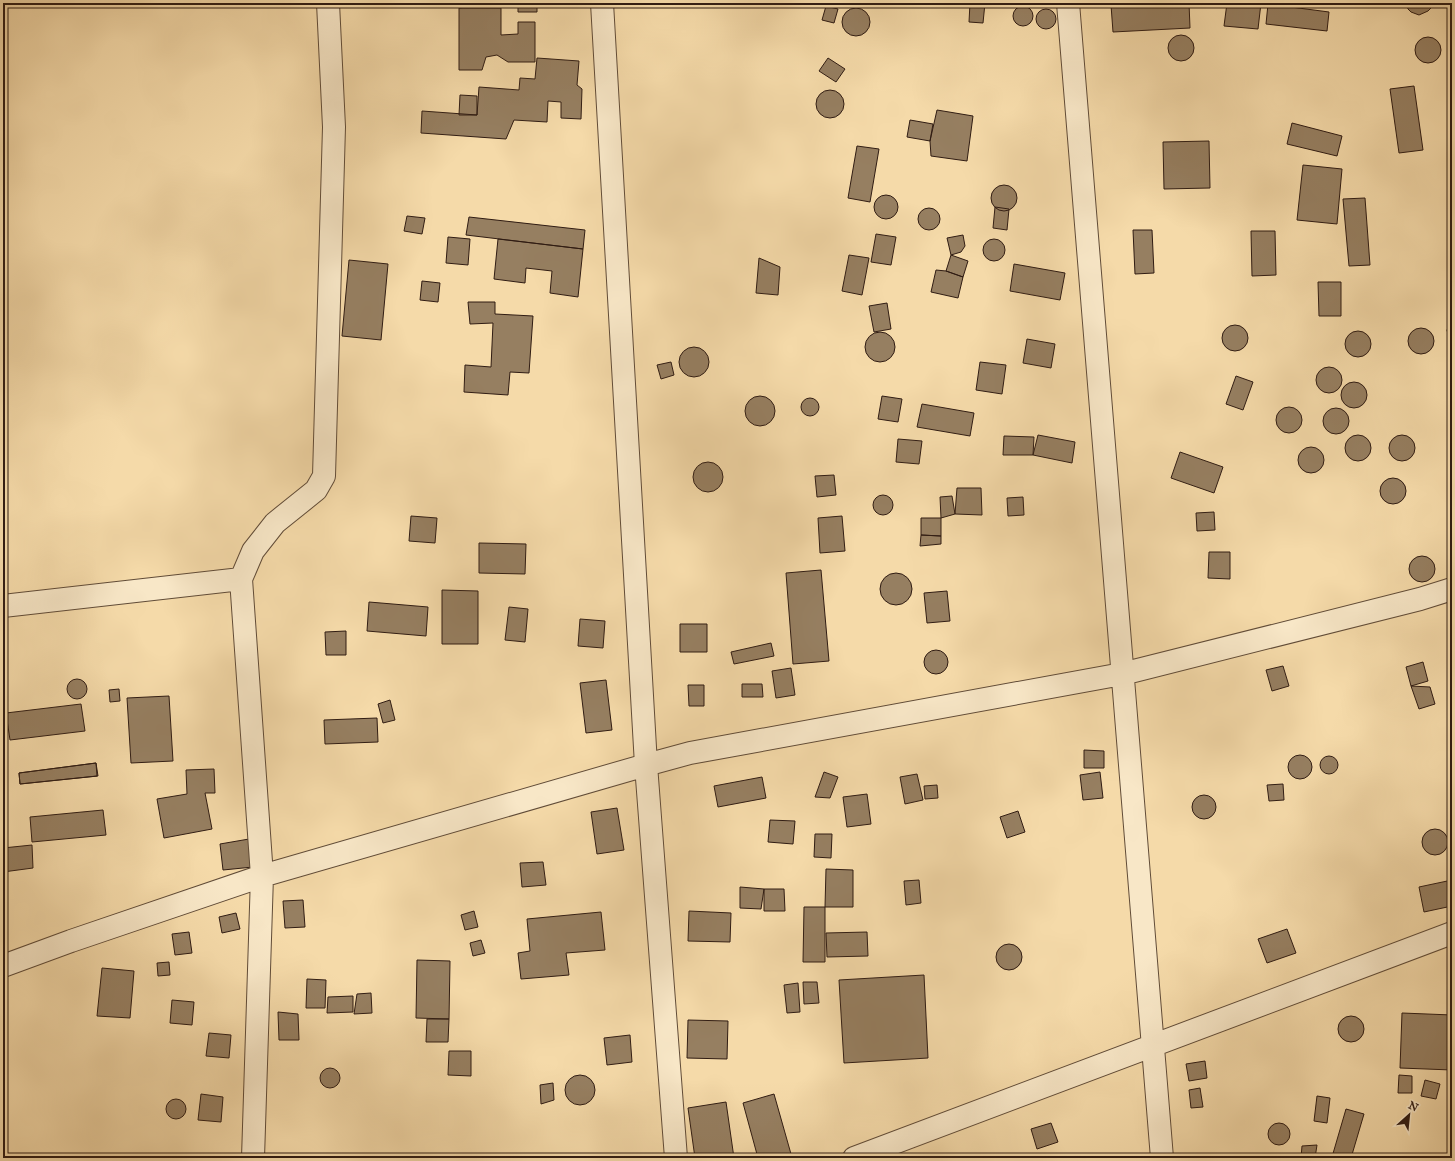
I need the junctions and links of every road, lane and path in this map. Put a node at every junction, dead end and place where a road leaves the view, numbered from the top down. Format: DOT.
graph roads {
  1 [pos="328,3"];
  2 [pos="602,3"];
  3 [pos="1068,3"];
  4 [pos="241,579"];
  5 [pos="1452,589"];
  6 [pos="3,606"];
  7 [pos="1122,674"];
  8 [pos="646,765"];
  9 [pos="262,876"];
  10 [pos="1452,933"];
  11 [pos="3,966"];
  12 [pos="1154,1046"];
  13 [pos="252,1158"];
  14 [pos="676,1158"];
  15 [pos="854,1158"];
  16 [pos="1162,1158"];
  1 -- 4 [label="street"];
  2 -- 8 [label="street"];
  3 -- 7 [label="street"];
  4 -- 6 [label="street"];
  4 -- 9 [label="street"];
  5 -- 7 [label="street"];
  7 -- 8 [label="street"];
  7 -- 12 [label="street"];
  8 -- 9 [label="street"];
  8 -- 14 [label="street"];
  9 -- 11 [label="street"];
  9 -- 13 [label="street"];
  10 -- 12 [label="street"];
  12 -- 15 [label="street"];
  12 -- 16 [label="street"];
}
